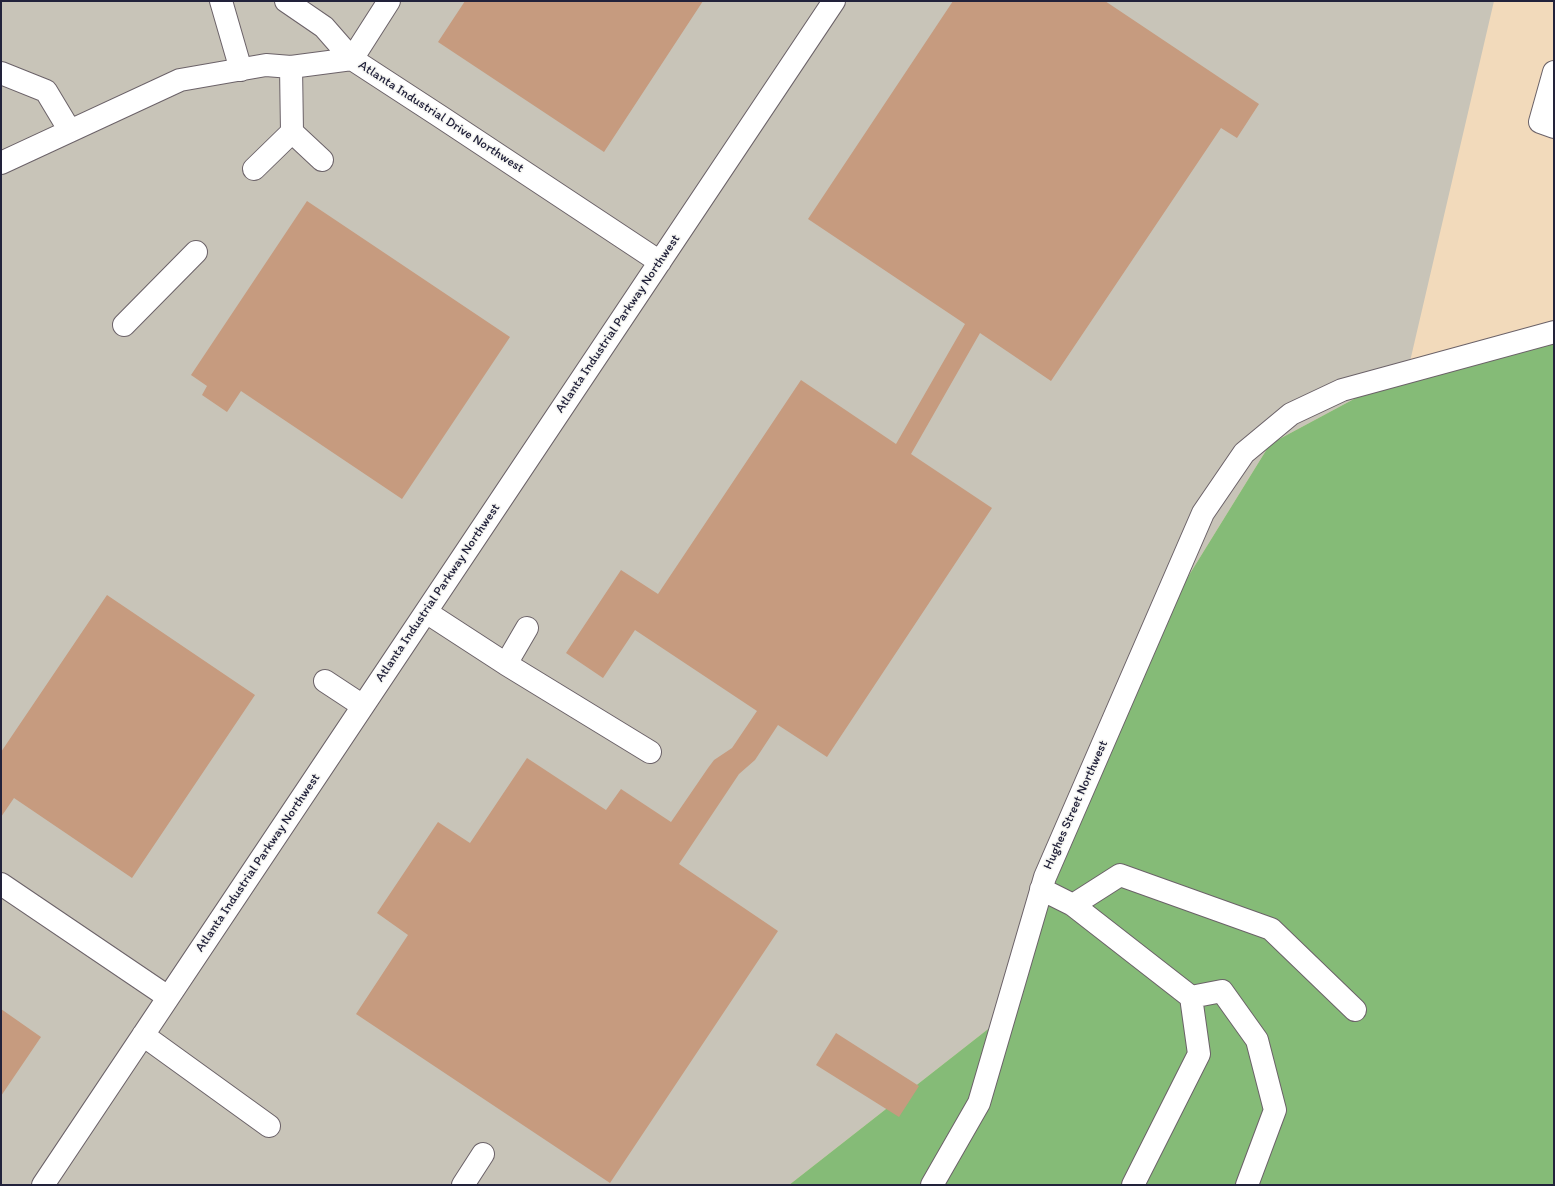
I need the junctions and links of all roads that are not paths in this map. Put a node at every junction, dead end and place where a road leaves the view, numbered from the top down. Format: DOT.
graph roads {
  1 [pos="220,1"];
  2 [pos="286,1"];
  3 [pos="389,1"];
  4 [pos="834,1"];
  5 [pos="352,59"];
  6 [pos="291,68"];
  7 [pos="241,70"];
  8 [pos="1554,72"];
  9 [pos="1,73"];
  10 [pos="1554,127"];
  11 [pos="70,131"];
  12 [pos="292,132"];
  13 [pos="322,160"];
  14 [pos="1,163"];
  15 [pos="254,169"];
  16 [pos="196,252"];
  17 [pos="660,262"];
  18 [pos="124,325"];
  19 [pos="1554,332"];
  20 [pos="426,612"];
  21 [pos="528,628"];
  22 [pos="506,664"];
  23 [pos="325,681"];
  24 [pos="363,706"];
  25 [pos="650,752"];
  26 [pos="1,884"];
  27 [pos="1041,889"];
  28 [pos="1073,905"];
  29 [pos="168,997"];
  30 [pos="1191,997"];
  31 [pos="1355,1010"];
  32 [pos="143,1035"];
  33 [pos="269,1126"];
  34 [pos="483,1154"];
  35 [pos="43,1185"];
  36 [pos="463,1185"];
  37 [pos="932,1185"];
  38 [pos="1133,1185"];
  39 [pos="1247,1185"];
  1 -- 7 [label="street"];
  2 -- 5 [label="street"];
  3 -- 5 [label="street"];
  4 -- 17 [label="street, Atlanta Industrial Parkway Northwest"];
  5 -- 6 [label="street, Atlanta Industrial Drive Northwest"];
  5 -- 17 [label="street, Atlanta Industrial Drive Northwest"];
  6 -- 7 [label="street, Atlanta Industrial Drive Northwest"];
  6 -- 12 [label="street"];
  7 -- 11 [label="street, Atlanta Industrial Drive Northwest"];
  8 -- 10 [label="street"];
  9 -- 11 [label="street"];
  11 -- 14 [label="street, Atlanta Industrial Drive Northwest"];
  12 -- 13 [label="street"];
  12 -- 15 [label="street"];
  16 -- 18 [label="street"];
  17 -- 20 [label="street, Atlanta Industrial Parkway Northwest"];
  19 -- 27 [label="street, Hughes Street Northwest"];
  20 -- 22 [label="street"];
  20 -- 24 [label="street, Atlanta Industrial Parkway Northwest"];
  21 -- 22 [label="street"];
  22 -- 25 [label="street"];
  23 -- 24 [label="street"];
  24 -- 29 [label="street, Atlanta Industrial Parkway Northwest"];
  26 -- 29 [label="street"];
  27 -- 28 [label="street"];
  27 -- 37 [label="street, Hughes Street Northwest"];
  28 -- 30 [label="street"];
  28 -- 31 [label="street"];
  29 -- 32 [label="street, Atlanta Industrial Parkway Northwest"];
  30 -- 38 [label="street"];
  30 -- 39 [label="street"];
  32 -- 33 [label="street"];
  32 -- 35 [label="street, Atlanta Industrial Parkway Northwest"];
  34 -- 36 [label="street"];
}
